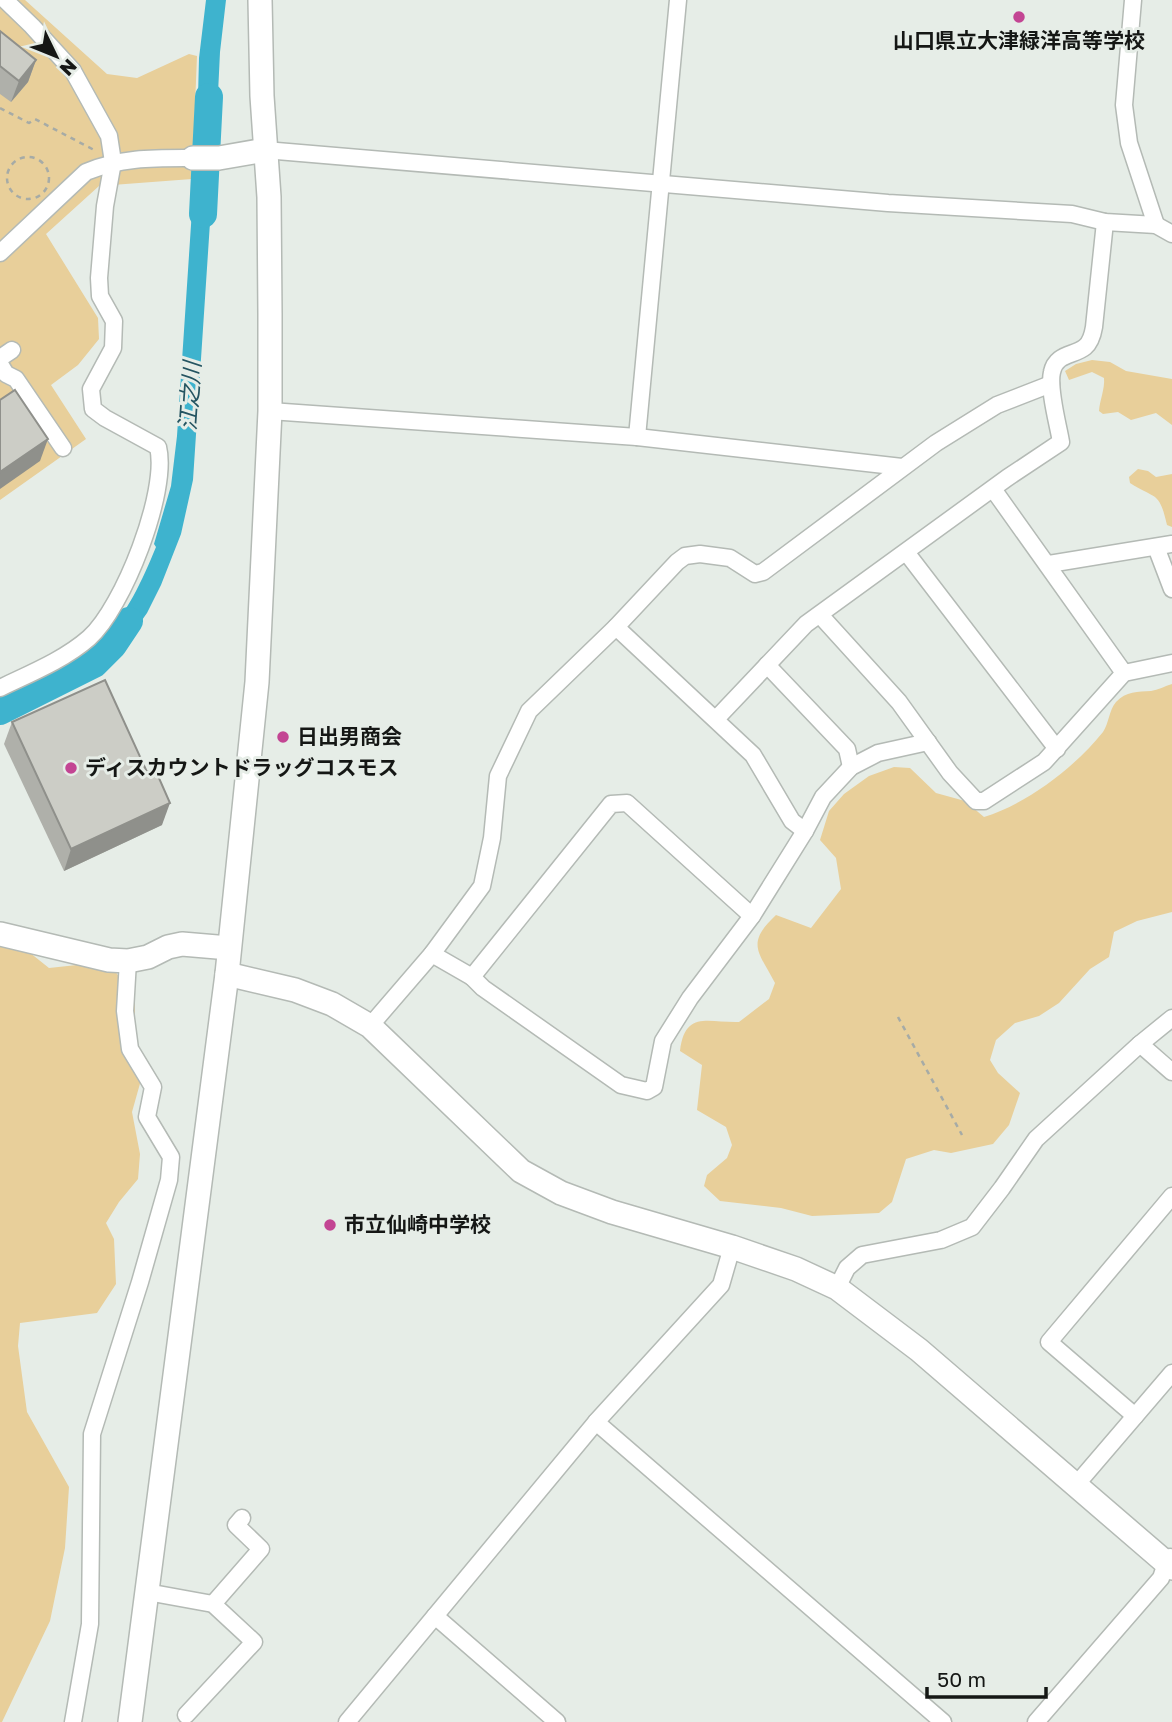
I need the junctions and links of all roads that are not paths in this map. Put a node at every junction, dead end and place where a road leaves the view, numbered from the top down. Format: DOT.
graph roads {
  1 [pos="5,0"];
  2 [pos="260,0"];
  3 [pos="678,0"];
  4 [pos="1133,0"];
  5 [pos="265,150"];
  6 [pos="193,158"];
  7 [pos="113,162"];
  8 [pos="660,182"];
  9 [pos="1105,222"];
  10 [pos="1156,225"];
  11 [pos="1172,234"];
  12 [pos="0,253"];
  13 [pos="2,372"];
  14 [pos="1051,384"];
  15 [pos="270,411"];
  16 [pos="637,437"];
  17 [pos="63,448"];
  18 [pos="902,467"];
  19 [pos="993,489"];
  20 [pos="1164,545"];
  21 [pos="906,552"];
  22 [pos="1049,564"];
  23 [pos="1172,589"];
  24 [pos="820,615"];
  25 [pos="616,627"];
  26 [pos="1172,663"];
  27 [pos="767,666"];
  28 [pos="1124,673"];
  29 [pos="0,688"];
  30 [pos="716,719"];
  31 [pos="928,742"];
  32 [pos="1057,749"];
  33 [pos="851,767"];
  34 [pos="805,831"];
  35 [pos="752,916"];
  36 [pos="0,934"];
  37 [pos="229,948"];
  38 [pos="432,954"];
  39 [pos="128,961"];
  40 [pos="227,974"];
  41 [pos="472,976"];
  42 [pos="1172,1018"];
  43 [pos="370,1026"];
  44 [pos="1140,1044"];
  45 [pos="1172,1072"];
  46 [pos="1172,1196"];
  47 [pos="732,1247"];
  48 [pos="837,1288"];
  49 [pos="1172,1373"];
  50 [pos="1135,1416"];
  51 [pos="596,1422"];
  52 [pos="1076,1486"];
  53 [pos="242,1518"];
  54 [pos="1170,1562"];
  55 [pos="147,1592"];
  56 [pos="212,1604"];
  57 [pos="436,1616"];
  58 [pos="186,1715"];
  59 [pos="73,1722"];
  60 [pos="130,1722"];
  61 [pos="347,1722"];
  62 [pos="557,1722"];
  63 [pos="943,1722"];
  64 [pos="1036,1722"];
  1 -- 7 [label="street"];
  2 -- 5 [label="street"];
  3 -- 8 [label="street"];
  4 -- 10 [label="street"];
  5 -- 6 [label="street"];
  5 -- 8 [label="street"];
  5 -- 15 [label="street"];
  6 -- 7 [label="street"];
  7 -- 12 [label="street"];
  7 -- 29 [label="street"];
  8 -- 9 [label="street"];
  8 -- 16 [label="street"];
  9 -- 10 [label="street"];
  9 -- 14 [label="street"];
  10 -- 11 [label="street"];
  13 -- 17 [label="street"];
  14 -- 18 [label="street"];
  14 -- 19 [label="street"];
  15 -- 16 [label="street"];
  15 -- 37 [label="street"];
  16 -- 18 [label="street"];
  18 -- 25 [label="street"];
  19 -- 21 [label="street"];
  19 -- 22 [label="street"];
  20 -- 22 [label="street"];
  20 -- 23 [label="street"];
  21 -- 24 [label="street"];
  21 -- 32 [label="street"];
  22 -- 28 [label="street"];
  24 -- 27 [label="street"];
  24 -- 31 [label="street"];
  25 -- 30 [label="street"];
  25 -- 38 [label="street"];
  26 -- 28 [label="street"];
  27 -- 30 [label="street"];
  27 -- 33 [label="street"];
  28 -- 32 [label="street"];
  30 -- 34 [label="street"];
  31 -- 32 [label="street"];
  31 -- 33 [label="street"];
  33 -- 34 [label="street"];
  34 -- 35 [label="street"];
  35 -- 41 [label="street"];
  35 -- 41 [label="street"];
  36 -- 39 [label="street"];
  37 -- 39 [label="street"];
  37 -- 40 [label="street"];
  38 -- 41 [label="street"];
  38 -- 43 [label="street"];
  39 -- 59 [label="street"];
  40 -- 43 [label="street"];
  40 -- 55 [label="street"];
  42 -- 44 [label="street"];
  43 -- 47 [label="street"];
  44 -- 45 [label="street"];
  44 -- 48 [label="street"];
  46 -- 50 [label="street"];
  47 -- 48 [label="street"];
  47 -- 51 [label="street"];
  48 -- 52 [label="street"];
  49 -- 50 [label="street"];
  50 -- 52 [label="street"];
  51 -- 57 [label="street"];
  51 -- 63 [label="street"];
  52 -- 54 [label="street"];
  53 -- 56 [label="street"];
  54 -- 64 [label="street"];
  55 -- 56 [label="street"];
  55 -- 60 [label="street"];
  56 -- 58 [label="street"];
  57 -- 61 [label="street"];
  57 -- 62 [label="street"];
}
